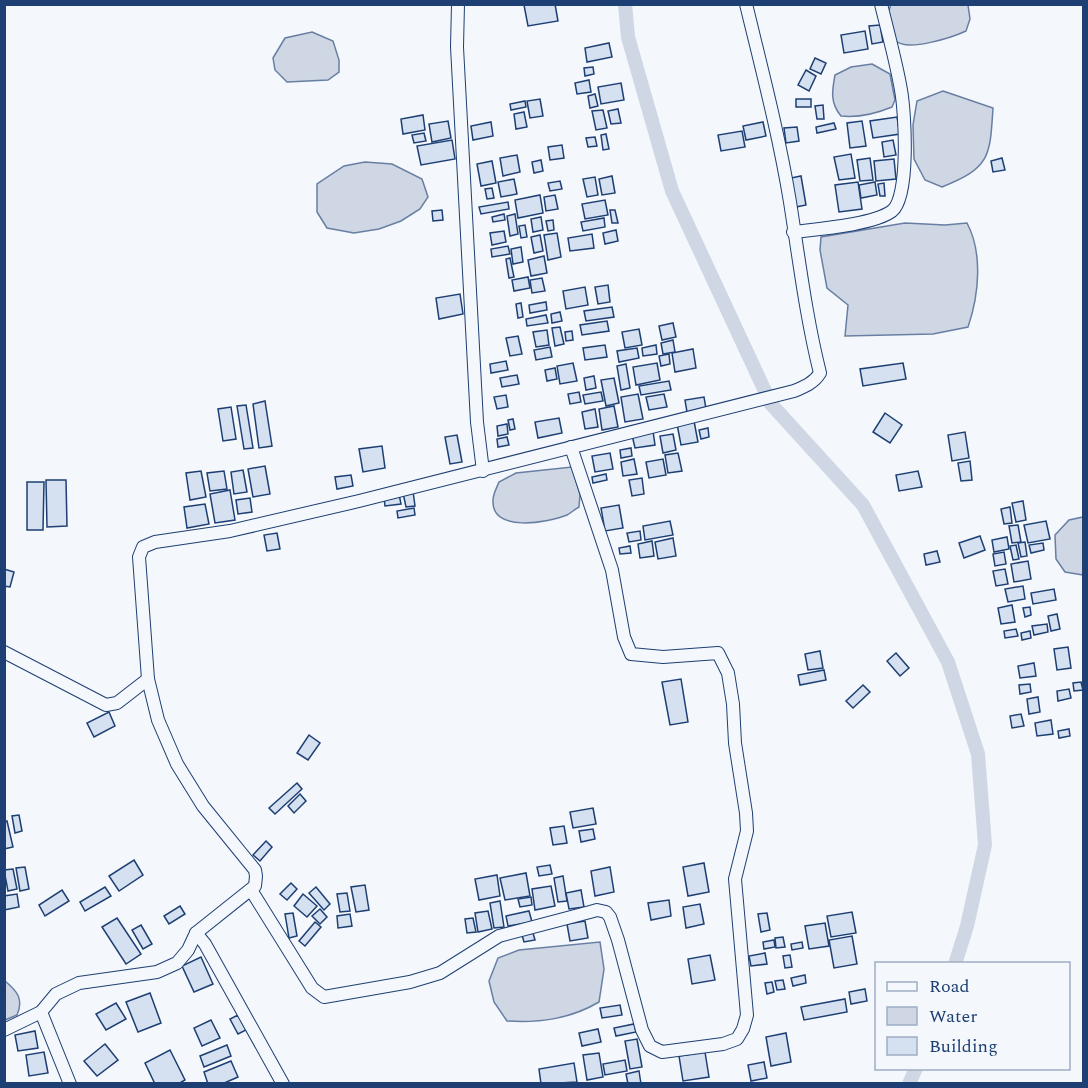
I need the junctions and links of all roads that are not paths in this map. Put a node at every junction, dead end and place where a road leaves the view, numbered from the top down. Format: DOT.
graph roads {
  1 [pos="458,4"];
  2 [pos="746,4"];
  3 [pos="881,4"];
  4 [pos="794,232"];
  5 [pos="571,447"];
  6 [pos="483,471"];
  7 [pos="4,652"];
  8 [pos="148,679"];
  9 [pos="251,890"];
  10 [pos="196,933"];
  11 [pos="41,1012"];
  12 [pos="4,1030"];
  13 [pos="70,1083"];
  14 [pos="283,1083"];
  1 -- 6 [label="street"];
  2 -- 4 [label="street"];
  3 -- 4 [label="street"];
  4 -- 5 [label="street"];
  5 -- 6 [label="street"];
  5 -- 9 [label="street"];
  6 -- 8 [label="street"];
  7 -- 8 [label="street"];
  8 -- 9 [label="street"];
  9 -- 10 [label="street"];
  10 -- 11 [label="street"];
  10 -- 14 [label="street"];
  11 -- 12 [label="street"];
  11 -- 13 [label="street"];
}
